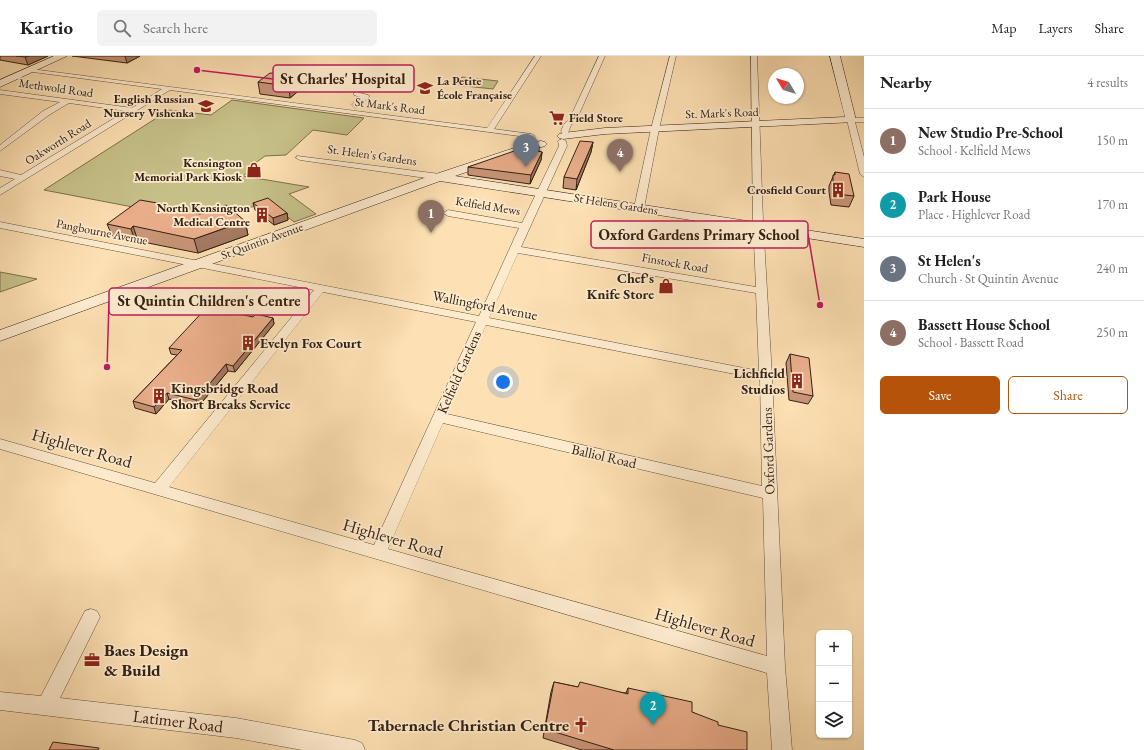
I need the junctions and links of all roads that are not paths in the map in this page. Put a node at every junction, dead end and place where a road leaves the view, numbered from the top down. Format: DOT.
graph roads {
  1 [pos="62,56"];
  2 [pos="538,56"];
  3 [pos="602,56"];
  4 [pos="673,56"];
  5 [pos="754,56"];
  6 [pos="835,56"];
  7 [pos="33,70"];
  8 [pos="0,84"];
  9 [pos="169,88"];
  10 [pos="0,92"];
  11 [pos="68,101"];
  12 [pos="133,110"];
  13 [pos="851,120"];
  14 [pos="864,120"];
  15 [pos="755,124"];
  16 [pos="575,126"];
  17 [pos="655,129"];
  18 [pos="489,130"];
  19 [pos="605,131"];
  20 [pos="548,139"];
  21 [pos="0,150"];
  22 [pos="300,158"];
  23 [pos="0,173"];
  24 [pos="864,174"];
  25 [pos="440,177"];
  26 [pos="23,178"];
  27 [pos="0,192"];
  28 [pos="542,193"];
  29 [pos="639,208"];
  30 [pos="448,213"];
  31 [pos="0,225"];
  32 [pos="525,226"];
  33 [pos="758,226"];
  34 [pos="864,243"];
  35 [pos="515,249"];
  36 [pos="199,264"];
  37 [pos="321,288"];
  38 [pos="761,291"];
  39 [pos="483,320"];
  40 [pos="0,336"];
  41 [pos="766,376"];
  42 [pos="439,417"];
  43 [pos="0,444"];
  44 [pos="158,490"];
  45 [pos="770,494"];
  46 [pos="378,553"];
  47 [pos="92,617"];
  48 [pos="776,667"];
  49 [pos="0,701"];
  50 [pos="47,705"];
  51 [pos="354,750"];
  52 [pos="782,750"];
  1 -- 7 [label="main road"];
  2 -- 18 [label="street"];
  3 -- 16 [label="street"];
  4 -- 17 [label="street"];
  5 -- 15 [label="street, Oxford Gardens"];
  6 -- 13 [label="main road"];
  7 -- 8 [label="main road"];
  7 -- 9 [label="street, St Mark's Road"];
  9 -- 12 [label="street, Oakworth Road"];
  9 -- 18 [label="street, St Mark's Road"];
  10 -- 11 [label="street, Methwold Road"];
  11 -- 12 [label="street, Methwold Road"];
  11 -- 21 [label="street"];
  12 -- 26 [label="street, Oakworth Road"];
  13 -- 14 [label="street, St. Mark's Road"];
  13 -- 15 [label="main road, St. Mark's Road"];
  13 -- 24 [label="street"];
  15 -- 17 [label="main road, St. Mark's Road"];
  15 -- 33 [label="street, Oxford Gardens"];
  16 -- 19 [label="main road, St. Mark's Road"];
  16 -- 20 [label="main road, St. Mark's Road"];
  17 -- 19 [label="main road, St. Mark's Road"];
  17 -- 29 [label="street"];
  18 -- 20 [label="street, St Mark's Road"];
  19 -- 20 [label="main road, St. Mark's Road"];
  20 -- 25 [label="main road, St Quintin Avenue"];
  20 -- 28 [label="street, Kelfield Gardens"];
  22 -- 25 [label="street, St. Helen's Gardens"];
  23 -- 26 [label="street"];
  25 -- 28 [label="main road, St Helens Gardens"];
  25 -- 36 [label="main road, St Quintin Avenue"];
  26 -- 27 [label="street, Oakworth Road"];
  28 -- 29 [label="main road, St Helens Gardens"];
  28 -- 32 [label="street, Kelfield Gardens"];
  29 -- 33 [label="main road, St Helens Gardens"];
  30 -- 32 [label="street, Kelfield Mews"];
  31 -- 36 [label="street, Pangbourne Avenue"];
  32 -- 35 [label="street, Kelfield Gardens"];
  33 -- 34 [label="main road, St Helens Gardens"];
  33 -- 38 [label="street, Oxford Gardens"];
  35 -- 38 [label="street, Finstock Road"];
  35 -- 39 [label="street, Kelfield Gardens"];
  36 -- 37 [label="street, Wallingford Avenue"];
  36 -- 40 [label="main road, St Quintin Avenue"];
  37 -- 39 [label="street, Wallingford Avenue"];
  37 -- 44 [label="street"];
  38 -- 41 [label="street, Oxford Gardens"];
  39 -- 41 [label="street, Wallingford Avenue"];
  39 -- 42 [label="street, Kelfield Gardens"];
  41 -- 45 [label="street, Oxford Gardens"];
  42 -- 45 [label="street, Balliol Road"];
  42 -- 46 [label="street, Kelfield Gardens"];
  43 -- 44 [label="street, Highlever Road"];
  44 -- 46 [label="street, Highlever Road"];
  45 -- 48 [label="street, Oxford Gardens"];
  46 -- 48 [label="street, Highlever Road"];
  47 -- 50 [label="street"];
  48 -- 52 [label="street, Oxford Gardens"];
  49 -- 50 [label="street, Latimer Road"];
  50 -- 51 [label="street, Latimer Road"];
}
